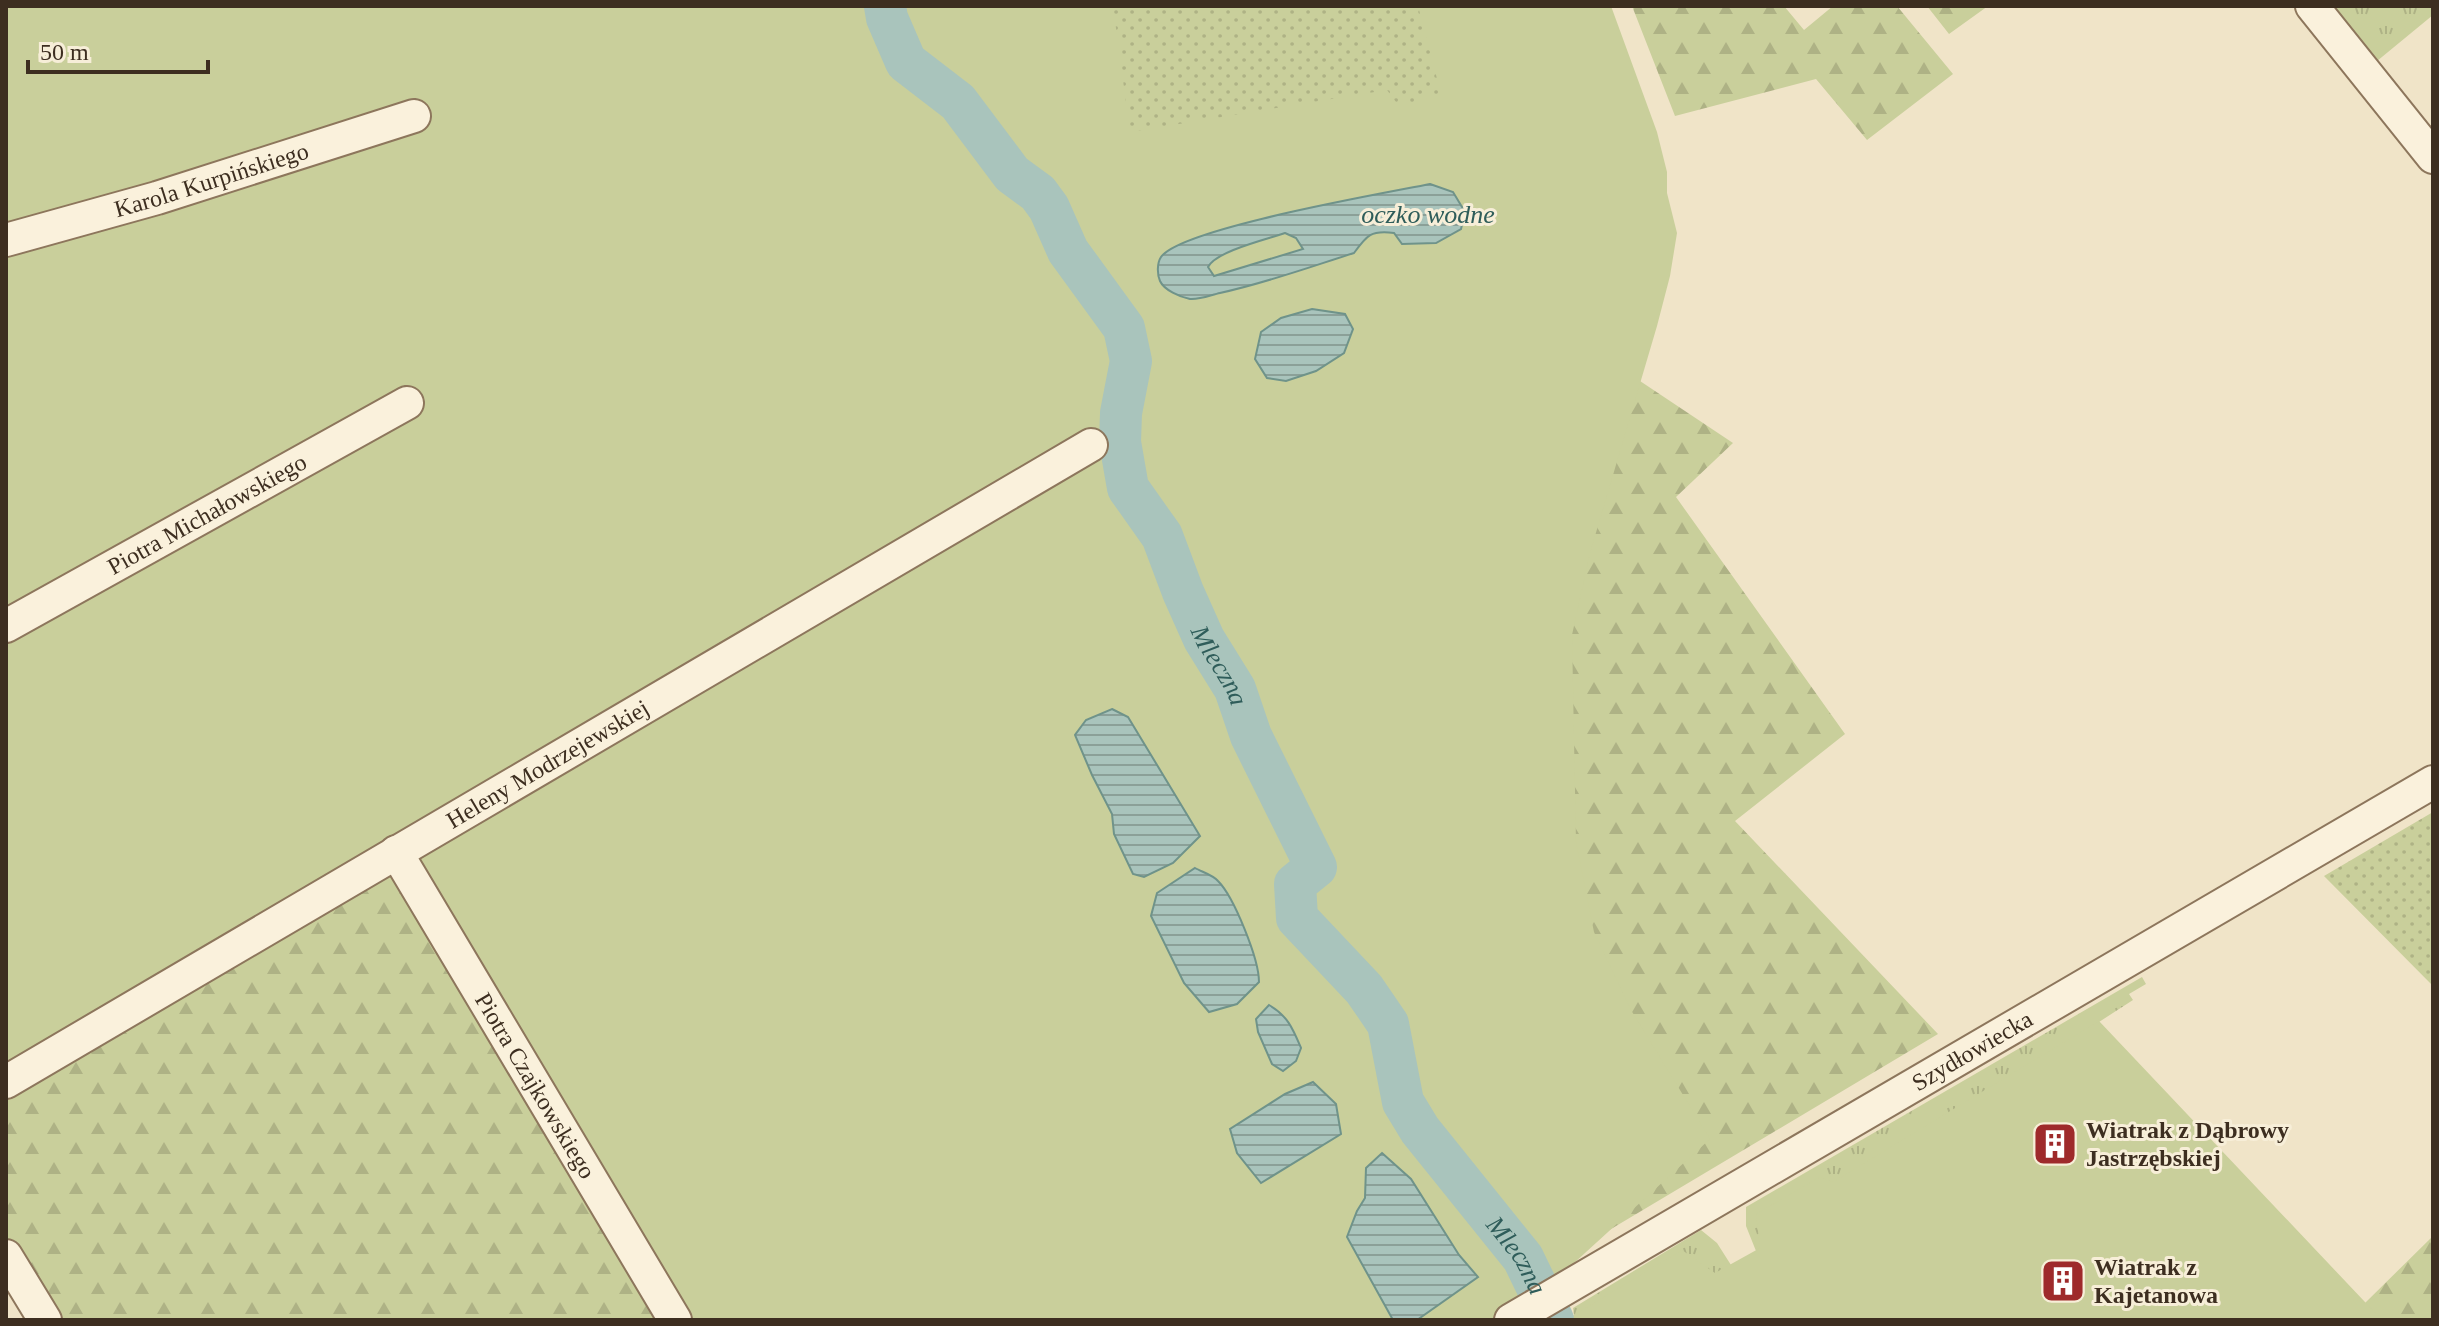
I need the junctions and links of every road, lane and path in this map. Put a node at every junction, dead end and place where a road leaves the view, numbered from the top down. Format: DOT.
graph roads {
  1 [pos="2312,6"];
  2 [pos="414,116"];
  3 [pos="2433,157"];
  4 [pos="6,240"];
  5 [pos="407,403"];
  6 [pos="1091,445"];
  7 [pos="6,626"];
  8 [pos="2433,782"];
  9 [pos="396,852"];
  10 [pos="6,1082"];
  11 [pos="6,1256"];
  12 [pos="1516,1317"];
  13 [pos="45,1320"];
  14 [pos="675,1320"];
  1 -- 3 [label="street"];
  2 -- 4 [label="street, Karola Kurpińskiego"];
  5 -- 7 [label="street, Piotra Michałowskiego"];
  6 -- 9 [label="street, Heleny Modrzejewskiej"];
  8 -- 12 [label="street, Szydłowiecka"];
  9 -- 10 [label="street, Heleny Modrzejewskiej"];
  9 -- 14 [label="street, Piotra Czajkowskiego"];
  11 -- 13 [label="street"];
}
